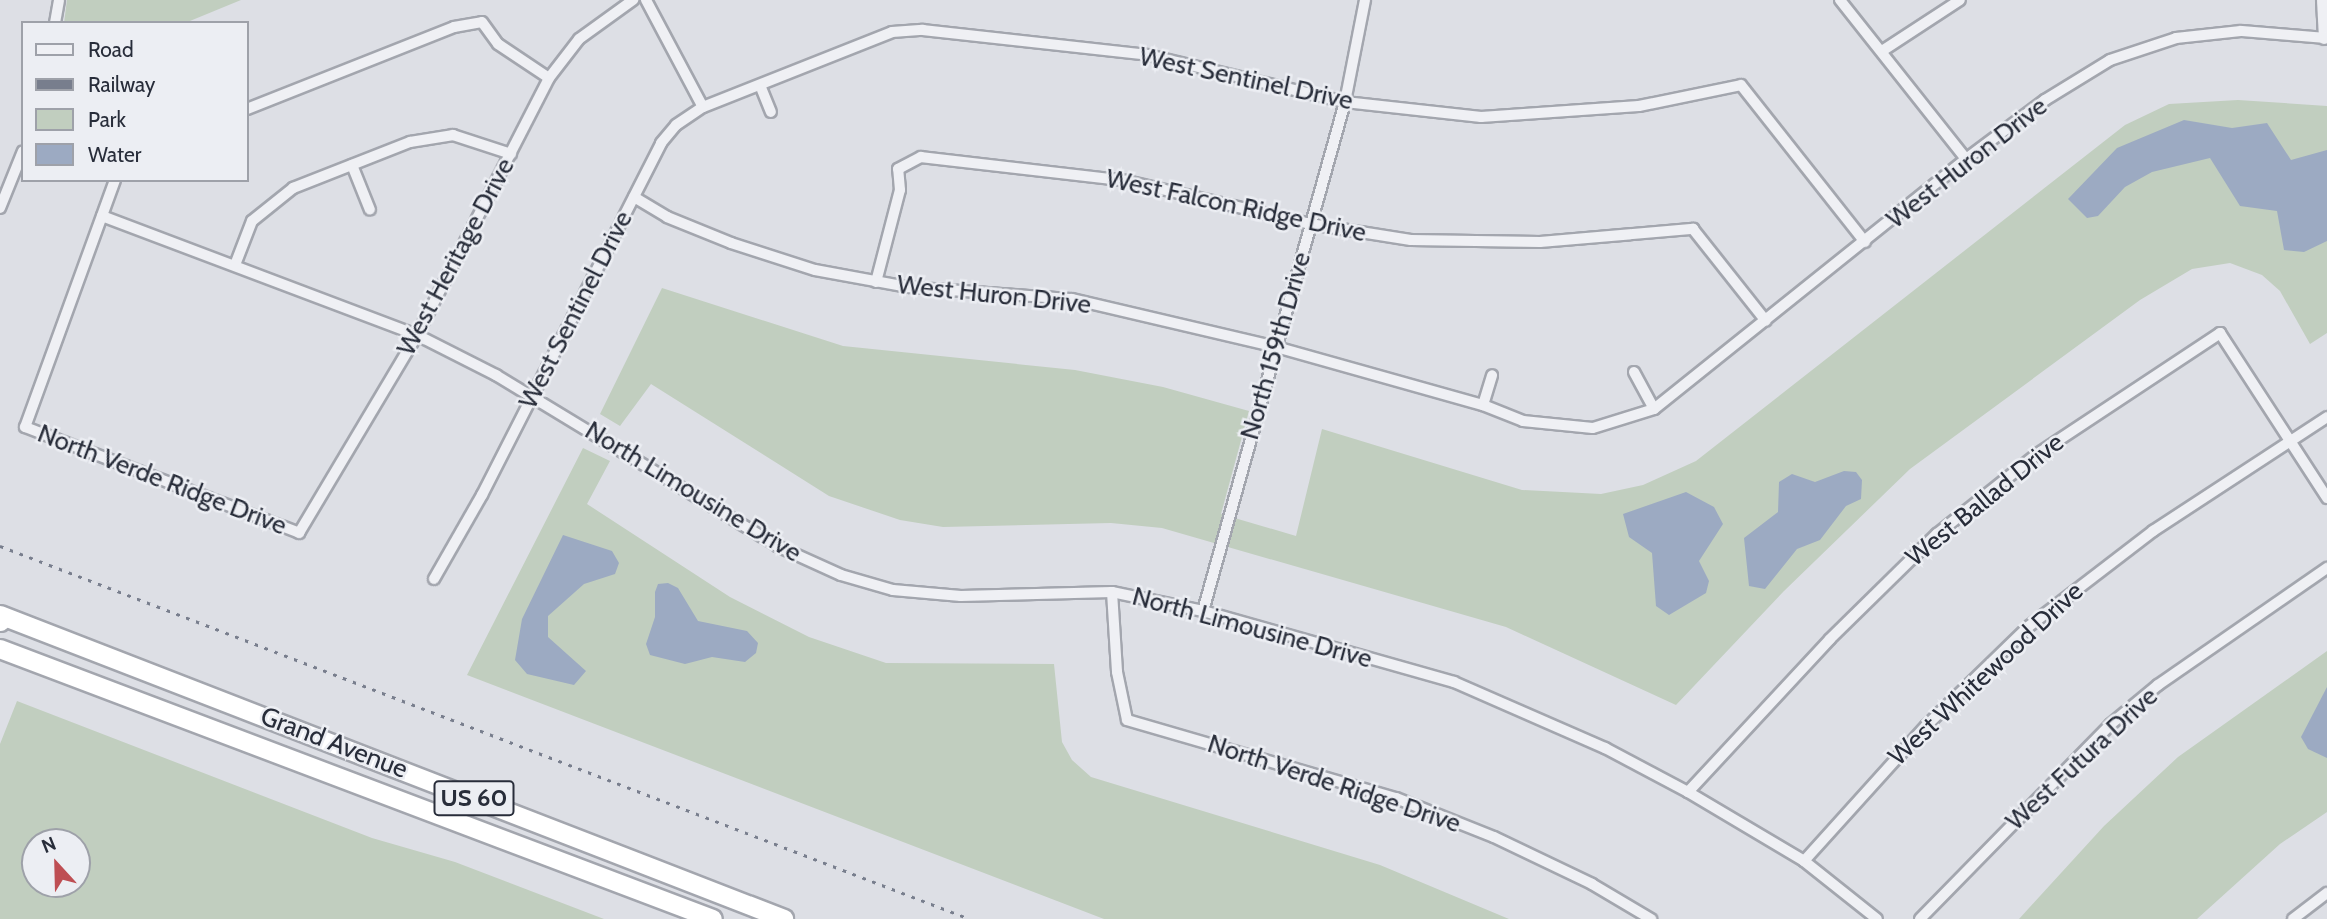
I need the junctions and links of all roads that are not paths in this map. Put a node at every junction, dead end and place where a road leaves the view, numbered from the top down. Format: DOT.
graph roads {
  1 [pos="59,0"];
  2 [pos="633,0"];
  3 [pos="646,0"];
  4 [pos="1365,0"];
  5 [pos="1840,0"];
  6 [pos="1960,0"];
  7 [pos="2322,0"];
  8 [pos="55,21"];
  9 [pos="2326,39"];
  10 [pos="1882,51"];
  11 [pos="549,79"];
  12 [pos="760,85"];
  13 [pos="1345,102"];
  14 [pos="703,107"];
  15 [pos="248,109"];
  16 [pos="771,112"];
  17 [pos="511,154"];
  18 [pos="21,156"];
  19 [pos="1966,159"];
  20 [pos="352,165"];
  21 [pos="114,182"];
  22 [pos="634,197"];
  23 [pos="0,208"];
  24 [pos="370,210"];
  25 [pos="102,216"];
  26 [pos="1310,224"];
  27 [pos="1865,242"];
  28 [pos="235,265"];
  29 [pos="876,282"];
  30 [pos="1766,321"];
  31 [pos="417,335"];
  32 [pos="1276,347"];
  33 [pos="1634,372"];
  34 [pos="1492,375"];
  35 [pos="533,397"];
  36 [pos="1483,405"];
  37 [pos="1654,409"];
  38 [pos="2327,417"];
  39 [pos="2291,440"];
  40 [pos="2327,498"];
  41 [pos="299,533"];
  42 [pos="2327,568"];
  43 [pos="434,579"];
  44 [pos="1112,592"];
  45 [pos="1203,611"];
  46 [pos="1,618"];
  47 [pos="0,649"];
  48 [pos="1688,792"];
  49 [pos="1804,861"];
  50 [pos="2327,893"];
  51 [pos="713,919"];
  52 [pos="784,919"];
  53 [pos="1651,919"];
  54 [pos="1877,919"];
  55 [pos="1920,919"];
  56 [pos="2293,919"];
  1 -- 8 [label="street"];
  2 -- 11 [label="street, West Heritage Drive"];
  3 -- 14 [label="street"];
  4 -- 13 [label="street, North 159th Drive"];
  5 -- 10 [label="street"];
  6 -- 10 [label="street"];
  7 -- 9 [label="street"];
  9 -- 19 [label="street, West Huron Drive"];
  10 -- 19 [label="street"];
  11 -- 15 [label="street"];
  11 -- 17 [label="street, West Heritage Drive"];
  12 -- 13 [label="street, West Sentinel Drive"];
  12 -- 14 [label="street, West Sentinel Drive"];
  12 -- 16 [label="street"];
  13 -- 26 [label="street, North 159th Drive"];
  13 -- 27 [label="street, West Sentinel Drive"];
  14 -- 22 [label="street, West Sentinel Drive"];
  17 -- 20 [label="street"];
  17 -- 31 [label="street, West Heritage Drive"];
  18 -- 23 [label="street"];
  19 -- 27 [label="street, West Huron Drive"];
  20 -- 24 [label="street"];
  20 -- 28 [label="street"];
  21 -- 25 [label="street"];
  22 -- 29 [label="street, West Huron Drive"];
  22 -- 35 [label="street, West Sentinel Drive"];
  25 -- 28 [label="street, North Limousine Drive"];
  25 -- 41 [label="street, North Verde Ridge Drive"];
  26 -- 29 [label="street, West Falcon Ridge Drive"];
  26 -- 30 [label="street, West Falcon Ridge Drive"];
  26 -- 32 [label="street, North 159th Drive"];
  27 -- 30 [label="street, West Huron Drive"];
  28 -- 31 [label="street, North Limousine Drive"];
  29 -- 32 [label="street, West Huron Drive"];
  30 -- 37 [label="street, West Huron Drive"];
  31 -- 35 [label="street, North Limousine Drive"];
  31 -- 41 [label="street, West Heritage Drive"];
  32 -- 36 [label="street, West Huron Drive"];
  32 -- 45 [label="street, North 159th Drive"];
  33 -- 37 [label="street"];
  34 -- 36 [label="street"];
  35 -- 43 [label="street, West Sentinel Drive"];
  35 -- 44 [label="street, North Limousine Drive"];
  36 -- 37 [label="street, West Huron Drive"];
  38 -- 39 [label="street, West Whitewood Drive"];
  39 -- 40 [label="street"];
  39 -- 48 [label="street, West Ballad Drive"];
  39 -- 49 [label="street, West Whitewood Drive"];
  42 -- 55 [label="street, West Futura Drive"];
  44 -- 45 [label="street, North Limousine Drive"];
  44 -- 53 [label="street, North Verde Ridge Drive"];
  45 -- 48 [label="street, North Limousine Drive"];
  46 -- 52 [label="highway, Grand Avenue / US 60"];
  47 -- 51 [label="highway, Grand Avenue / US 60"];
  48 -- 49 [label="street, North Limousine Drive"];
  49 -- 54 [label="street, North Limousine Drive"];
  50 -- 56 [label="street"];
}
